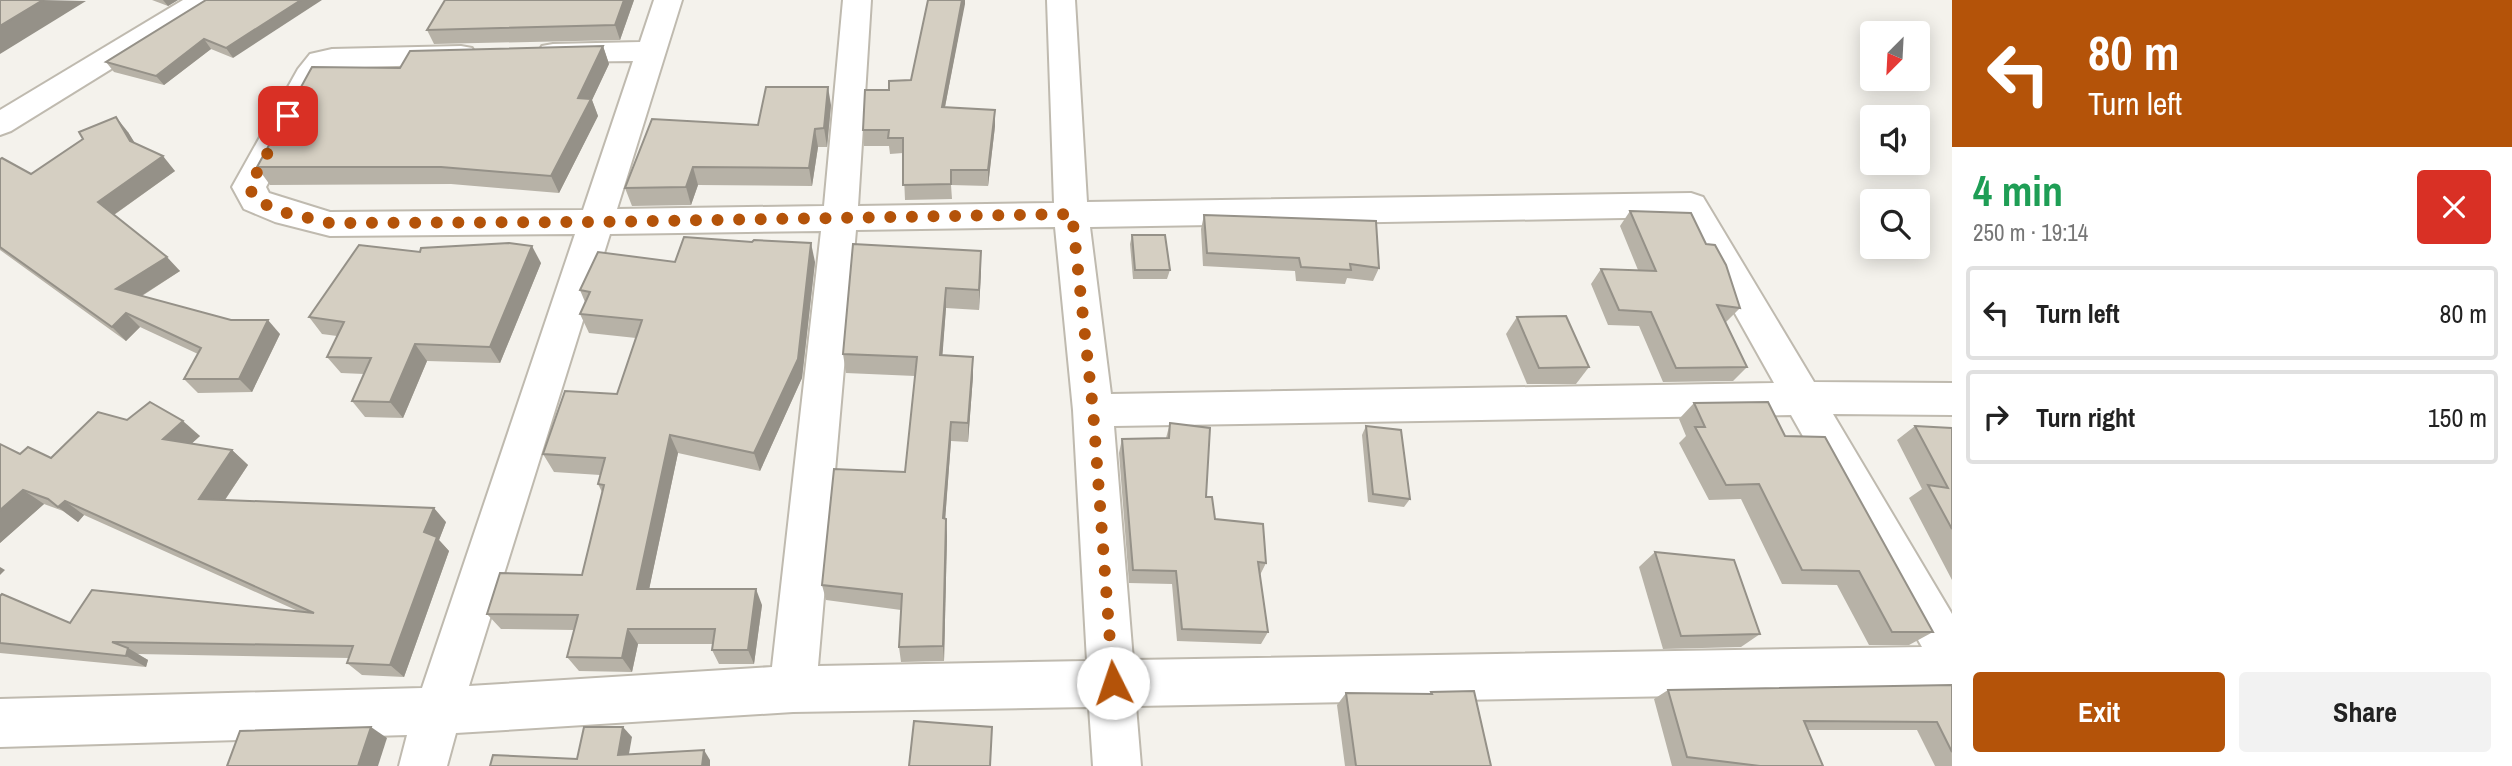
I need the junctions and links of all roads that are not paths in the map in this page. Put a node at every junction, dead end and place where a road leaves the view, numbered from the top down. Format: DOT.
graph roads {
  1 [pos="203,0"];
  2 [pos="668,0"];
  3 [pos="857,0"];
  4 [pos="1061,0"];
  5 [pos="652,51"];
  6 [pos="485,54"];
  7 [pos="527,54"];
  8 [pos="0,124"];
  9 [pos="1072,214"];
  10 [pos="840,218"];
  11 [pos="596,222"];
  12 [pos="1802,399"];
  13 [pos="1952,399"];
  14 [pos="1093,410"];
  15 [pos="1952,657"];
  16 [pos="1952,668"];
  17 [pos="1113,683"];
  18 [pos="793,689"];
  19 [pos="438,711"];
  20 [pos="0,723"];
  21 [pos="423,766"];
  22 [pos="1117,766"];
  1 -- 8 [label="street"];
  2 -- 5 [label="street"];
  3 -- 10 [label="street"];
  4 -- 9 [label="street"];
  5 -- 7 [label="street"];
  5 -- 11 [label="street"];
  6 -- 11 [label="street"];
  9 -- 10 [label="street"];
  9 -- 12 [label="street"];
  9 -- 14 [label="street"];
  10 -- 11 [label="street"];
  10 -- 18 [label="street"];
  11 -- 19 [label="street"];
  12 -- 13 [label="street"];
  12 -- 14 [label="street"];
  12 -- 15 [label="street"];
  14 -- 17 [label="street"];
  16 -- 17 [label="street"];
  17 -- 18 [label="street"];
  17 -- 22 [label="street"];
  18 -- 19 [label="street"];
  19 -- 20 [label="street"];
  19 -- 21 [label="street"];
}
